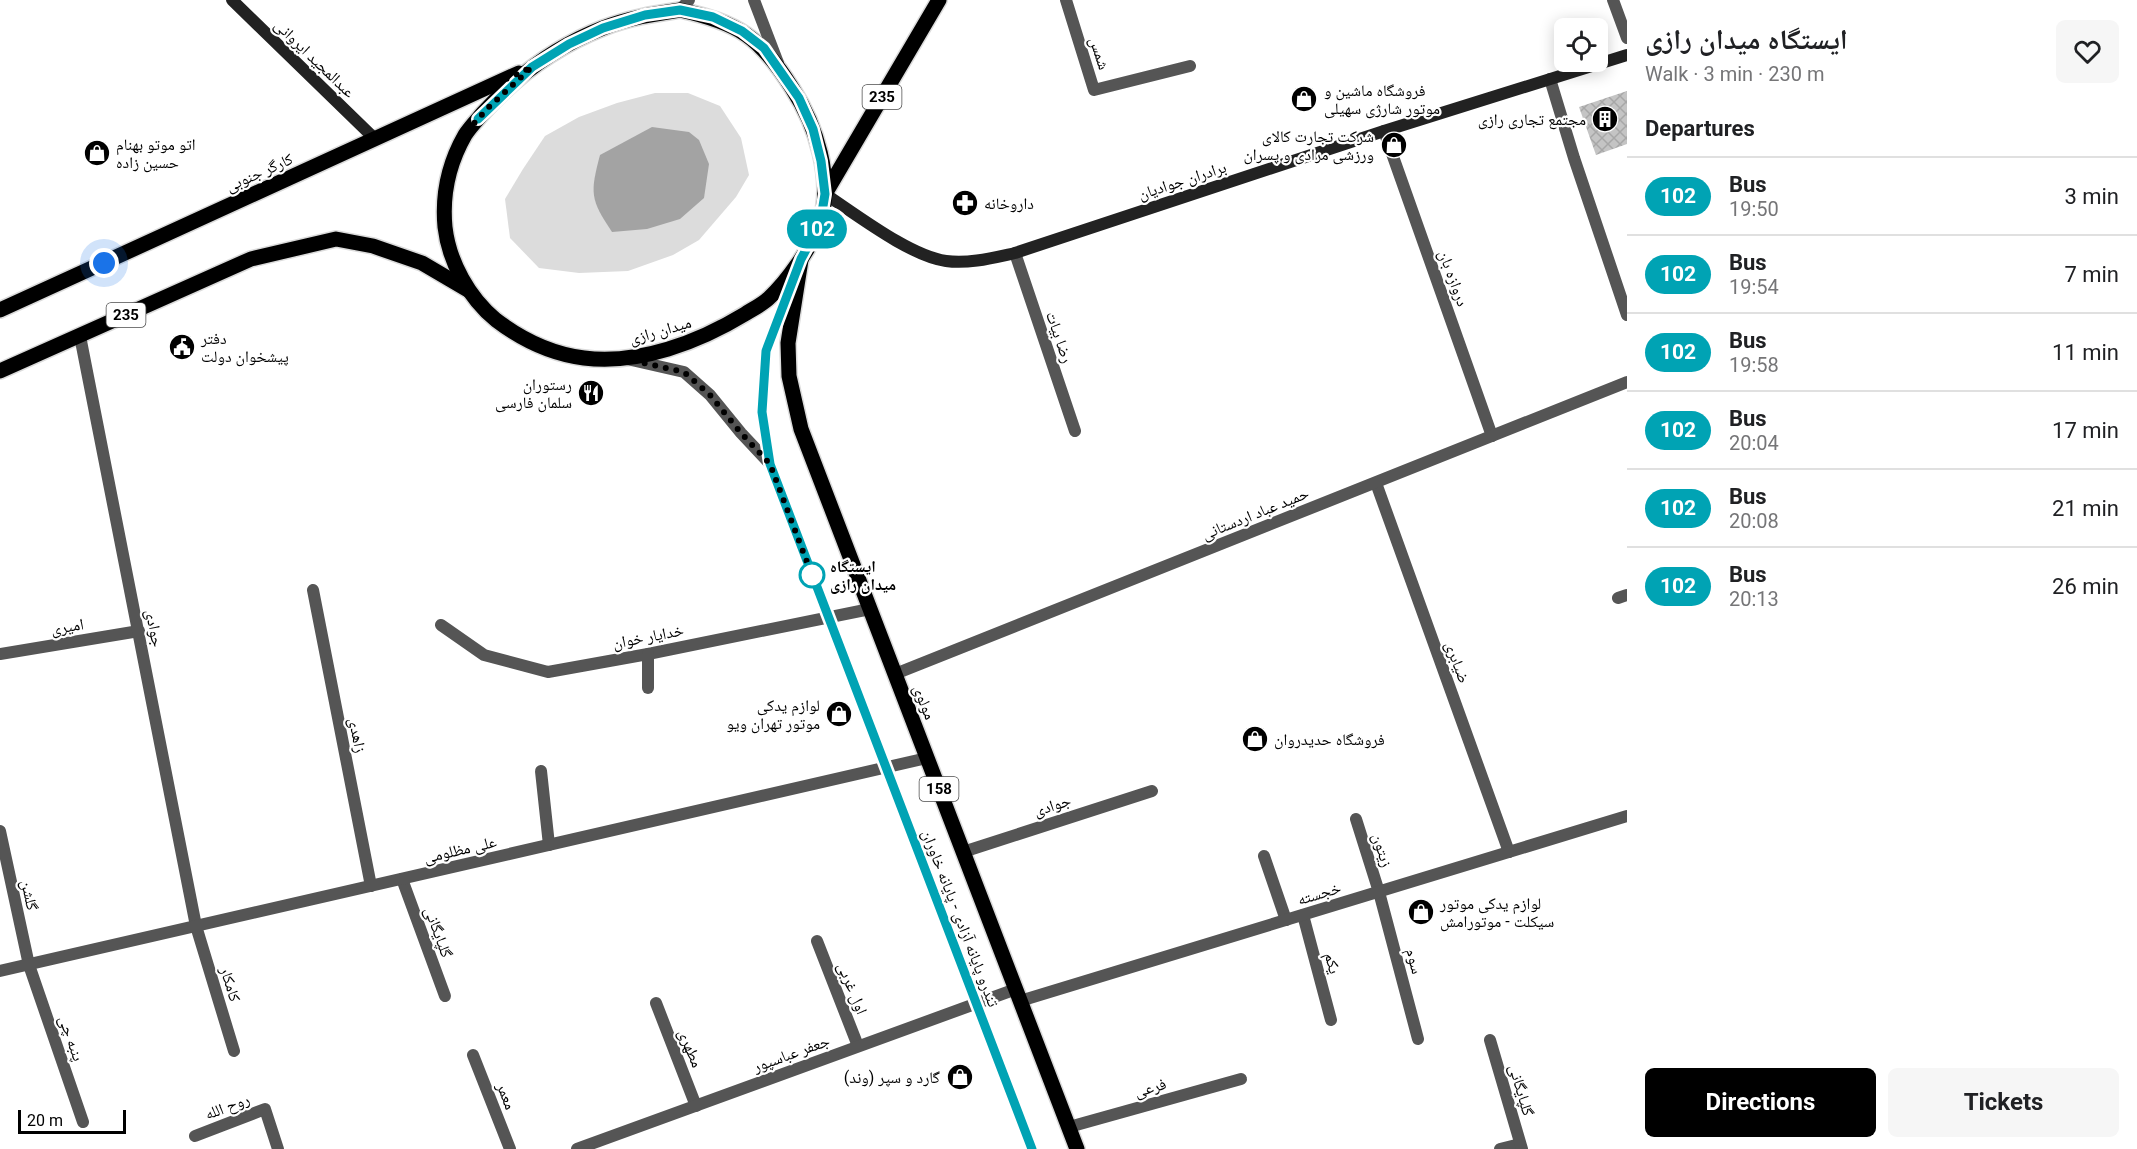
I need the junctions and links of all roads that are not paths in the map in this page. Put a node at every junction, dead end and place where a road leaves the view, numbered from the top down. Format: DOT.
graph roads {
  1 [pos="232,0"];
  2 [pos="754,0"];
  3 [pos="939,0"];
  4 [pos="1065,0"];
  5 [pos="1613,0"];
  6 [pos="683,3"];
  7 [pos="1627,38"];
  8 [pos="1627,55"];
  9 [pos="1190,66"];
  10 [pos="532,67"];
  11 [pos="781,70"];
  12 [pos="1550,79"];
  13 [pos="1384,131"];
  14 [pos="375,139"];
  15 [pos="825,194"];
  16 [pos="1015,253"];
  17 [pos="801,259"];
  18 [pos="471,292"];
  19 [pos="0,310"];
  20 [pos="1627,315"];
  21 [pos="80,336"];
  22 [pos="626,359"];
  23 [pos="0,371"];
  24 [pos="1627,382"];
  25 [pos="1075,431"];
  26 [pos="1492,436"];
  27 [pos="770,464"];
  28 [pos="1376,483"];
  29 [pos="313,590"];
  30 [pos="870,609"];
  31 [pos="828,617"];
  32 [pos="441,625"];
  33 [pos="139,631"];
  34 [pos="0,654"];
  35 [pos="648,654"];
  36 [pos="895,674"];
  37 [pos="648,688"];
  38 [pos="927,758"];
  39 [pos="886,768"];
  40 [pos="541,771"];
  41 [pos="1152,791"];
  42 [pos="1627,816"];
  43 [pos="1356,819"];
  44 [pos="0,831"];
  45 [pos="549,845"];
  46 [pos="963,852"];
  47 [pos="1509,852"];
  48 [pos="1264,856"];
  49 [pos="402,879"];
  50 [pos="371,886"];
  51 [pos="1379,892"];
  52 [pos="1303,915"];
  53 [pos="1286,920"];
  54 [pos="196,926"];
  55 [pos="816,941"];
  56 [pos="29,965"];
  57 [pos="0,971"];
  58 [pos="1018,995"];
  59 [pos="445,996"];
  60 [pos="656,1003"];
  61 [pos="976,1003"];
  62 [pos="1332,1020"];
  63 [pos="1418,1039"];
  64 [pos="1490,1040"];
  65 [pos="858,1046"];
  66 [pos="234,1051"];
  67 [pos="473,1055"];
  68 [pos="1241,1079"];
  69 [pos="696,1106"];
  70 [pos="84,1122"];
  71 [pos="1069,1127"];
  72 [pos="195,1136"];
  73 [pos="1521,1147"];
  74 [pos="278,1149"];
  75 [pos="510,1149"];
  76 [pos="577,1149"];
  77 [pos="1032,1149"];
  78 [pos="1077,1149"];
  79 [pos="1500,1149"];
  1 -- 14 [label="street, عبدالمجید ایروانی"];
  2 -- 11 [label="street"];
  3 -- 15 [label="main road, 235"];
  4 -- 9 [label="street, شمس"];
  5 -- 7 [label="street"];
  6 -- 10 [label="main road, میدان رازی"];
  6 -- 11 [label="main road, میدان رازی"];
  8 -- 12 [label="street, برادران جوادیان"];
  10 -- 14 [label="main road, کارگر جنوبی"];
  10 -- 18 [label="main road, میدان رازی"];
  11 -- 15 [label="main road, میدان رازی"];
  12 -- 13 [label="street, برادران جوادیان"];
  12 -- 20 [label="street"];
  13 -- 16 [label="street, برادران جوادیان"];
  13 -- 26 [label="street, دروازه بان"];
  14 -- 19 [label="main road, کارگر جنوبی"];
  15 -- 16 [label="street, برادران جوادیان"];
  15 -- 17 [label="main road, میدان رازی"];
  16 -- 25 [label="street, رضا بیات"];
  17 -- 22 [label="main road, میدان رازی"];
  17 -- 27 [label="street"];
  17 -- 30 [label="main road, مولوی / 158"];
  18 -- 21 [label="main road, 235"];
  18 -- 22 [label="main road, میدان رازی"];
  21 -- 23 [label="main road, 235"];
  21 -- 33 [label="street, جوادی"];
  22 -- 27 [label="street"];
  24 -- 26 [label="street, حمید عباد اردستانی"];
  26 -- 28 [label="street, حمید عباد اردستانی"];
  27 -- 31 [label="street, تندرو پایانه آزادی - پایانه خاوران"];
  28 -- 36 [label="street, حمید عباد اردستانی"];
  28 -- 47 [label="street, ضیابری"];
  29 -- 50 [label="street, زاهدی"];
  30 -- 31 [label="street, خدایار خوان"];
  30 -- 36 [label="main road, مولوی / 158"];
  31 -- 35 [label="street, خدایار خوان"];
  31 -- 39 [label="street, تندرو پایانه آزادی - پایانه خاوران"];
  32 -- 35 [label="street, خدایار خوان"];
  33 -- 34 [label="street, امیری"];
  33 -- 54 [label="street, جوادی"];
  35 -- 37 [label="street"];
  36 -- 38 [label="main road, مولوی / 158"];
  38 -- 39 [label="street, علی مظلومی"];
  38 -- 46 [label="main road, مولوی / 158"];
  39 -- 45 [label="street, علی مظلومی"];
  39 -- 61 [label="street, تندرو پایانه آزادی - پایانه خاوران"];
  40 -- 45 [label="street"];
  41 -- 46 [label="street, جوادی"];
  42 -- 47 [label="street, خجسته"];
  43 -- 51 [label="street, زیتون"];
  44 -- 56 [label="street, گلشن"];
  45 -- 49 [label="street, علی مظلومی"];
  46 -- 58 [label="main road, مولوی / 158"];
  47 -- 51 [label="street, خجسته"];
  48 -- 53 [label="street"];
  49 -- 50 [label="street, علی مظلومی"];
  49 -- 59 [label="street, گلپایگانی"];
  50 -- 54 [label="street, علی مظلومی"];
  51 -- 52 [label="street, خجسته"];
  51 -- 63 [label="street, سوم"];
  52 -- 53 [label="street, خجسته"];
  52 -- 62 [label="street, یکم"];
  53 -- 58 [label="street, خجسته"];
  54 -- 56 [label="street, علی مظلومی"];
  54 -- 66 [label="street, کامکار"];
  55 -- 65 [label="street, اول غربی"];
  56 -- 57 [label="street, علی مظلومی"];
  56 -- 70 [label="street, پنبه چی"];
  58 -- 61 [label="street, جعفر عباسپور"];
  58 -- 71 [label="main road, مولوی / 158"];
  60 -- 69 [label="street, مطهری"];
  61 -- 65 [label="street, جعفر عباسپور"];
  61 -- 77 [label="street, تندرو پایانه آزادی - پایانه خاوران"];
  64 -- 73 [label="street, گلپایگانی"];
  65 -- 69 [label="street, جعفر عباسپور"];
  67 -- 75 [label="street, معمر"];
  68 -- 71 [label="street, فرعی"];
  69 -- 76 [label="street, جعفر عباسپور"];
  71 -- 78 [label="main road, مولوی / 158"];
  72 -- 74 [label="street, روح الله"];
  73 -- 79 [label="street"];
}
